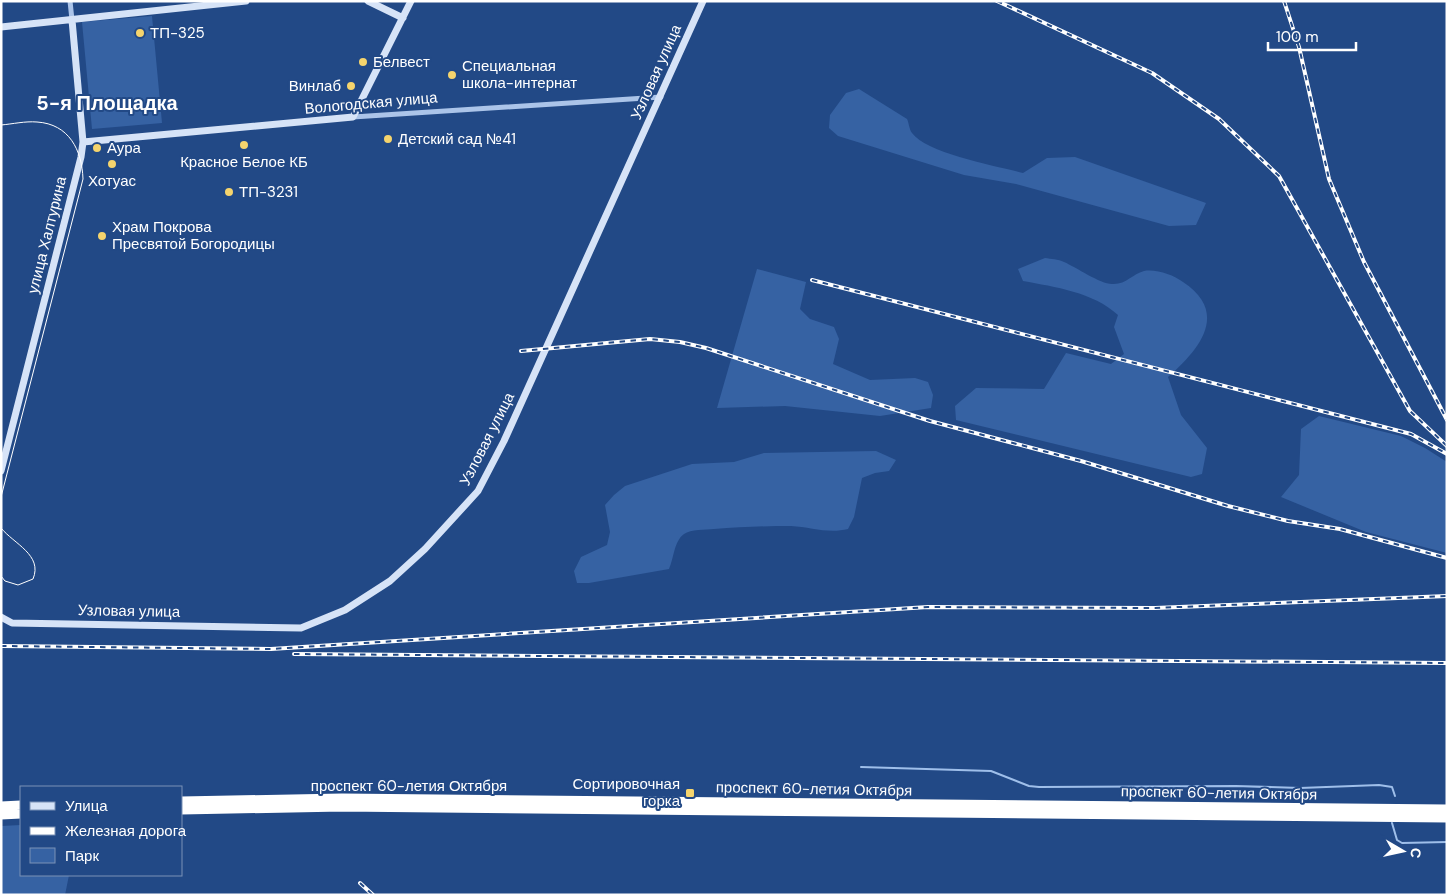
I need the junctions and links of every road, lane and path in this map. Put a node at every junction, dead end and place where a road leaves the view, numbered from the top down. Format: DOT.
graph roads {
  1 [pos="70,1"];
  2 [pos="246,1"];
  3 [pos="368,1"];
  4 [pos="411,1"];
  5 [pos="703,1"];
  6 [pos="403,18"];
  7 [pos="72,20"];
  8 [pos="1,27"];
  9 [pos="661,97"];
  10 [pos="353,117"];
  11 [pos="83,142"];
  12 [pos="1,471"];
  13 [pos="1,617"];
  14 [pos="182,801"];
  15 [pos="20,805"];
  16 [pos="1,806"];
  17 [pos="1447,809"];
  18 [pos="182,810"];
  19 [pos="20,814"];
  20 [pos="1,815"];
  21 [pos="1447,818"];
  1 -- 7 [label="street, улица Халтурина"];
  2 -- 7 [label="street"];
  3 -- 6 [label="street"];
  4 -- 6 [label="street"];
  5 -- 9 [label="street, Узловая улица"];
  6 -- 10 [label="street"];
  7 -- 8 [label="street"];
  7 -- 11 [label="street, улица Халтурина"];
  9 -- 10 [label="street, Вологодская улица"];
  9 -- 13 [label="street, Узловая улица"];
  10 -- 11 [label="street, Вологодская улица"];
  11 -- 12 [label="street, улица Халтурина"];
  14 -- 17 [label="highway, проспект 60-летия Октября"];
  15 -- 16 [label="highway"];
  18 -- 21 [label="highway, проспект 60-летия Октября"];
  19 -- 20 [label="highway"];
}
